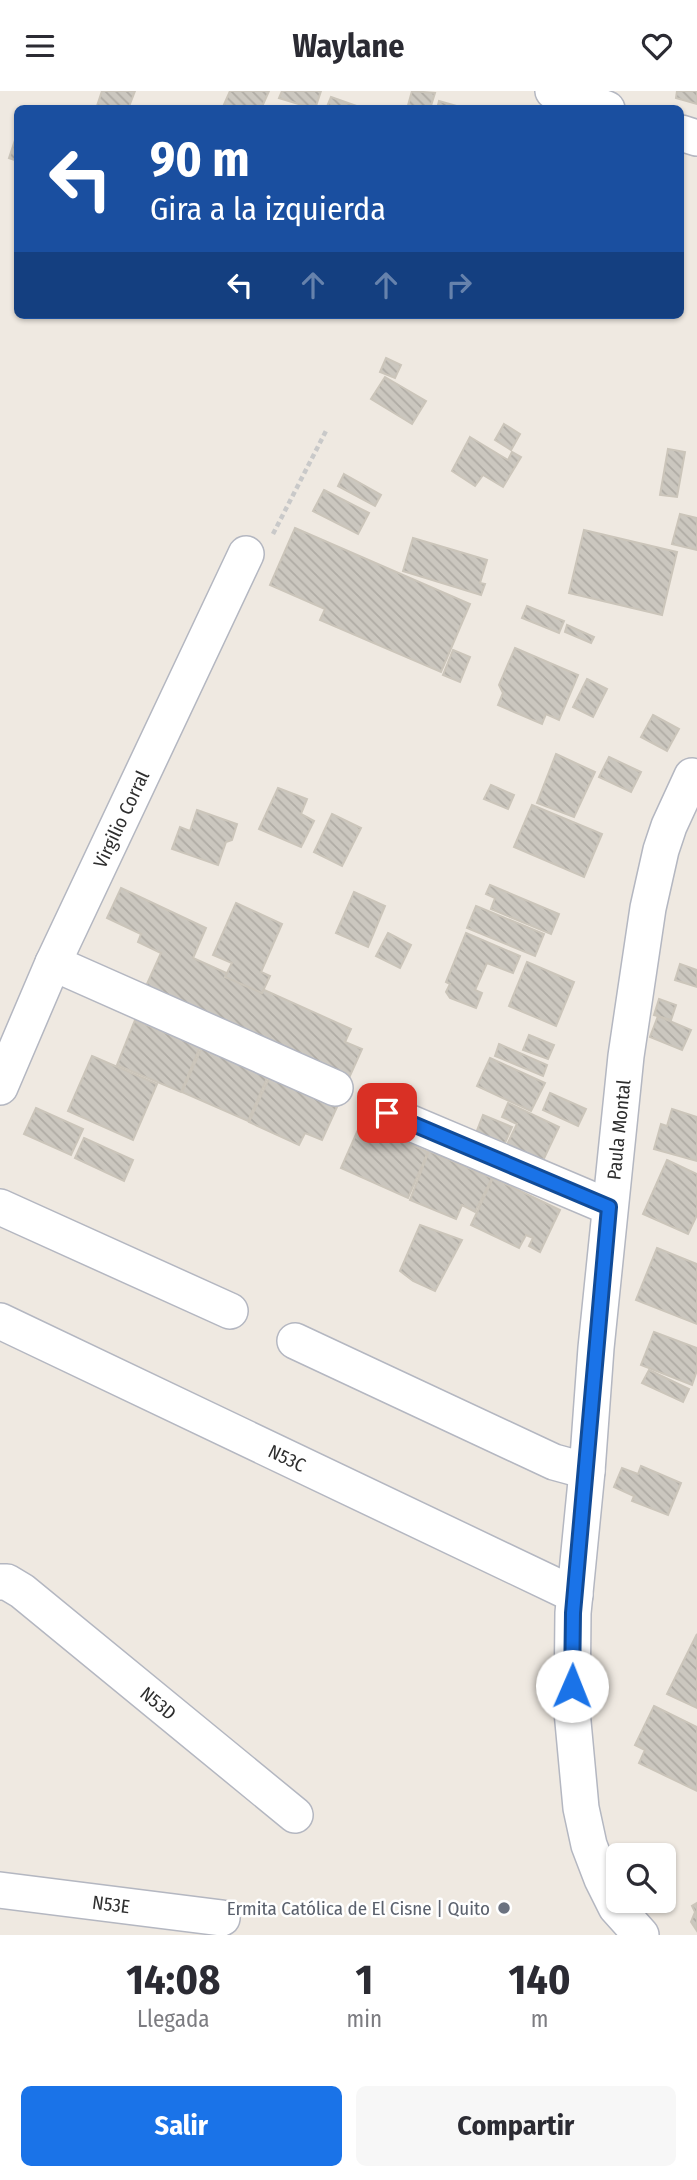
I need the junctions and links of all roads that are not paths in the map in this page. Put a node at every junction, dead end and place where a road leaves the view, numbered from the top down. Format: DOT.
graph roads {
  1 [pos="554,91"];
  2 [pos="595,105"];
  3 [pos="246,554"];
  4 [pos="692,776"];
  5 [pos="53,963"];
  6 [pos="0,1087"];
  7 [pos="335,1088"];
  8 [pos="387,1113"];
  9 [pos="0,1207"];
  10 [pos="609,1207"];
  11 [pos="230,1311"];
  12 [pos="0,1321"];
  13 [pos="295,1341"];
  14 [pos="587,1471"];
  15 [pos="11,1586"];
  16 [pos="575,1595"];
  17 [pos="295,1815"];
  18 [pos="0,1890"];
  19 [pos="222,1918"];
  20 [pos="641,1935"];
  1 -- 2 [label="street"];
  3 -- 5 [label="street, Virgilio Corral"];
  4 -- 10 [label="street, Paula Montal"];
  5 -- 6 [label="street, Virgilio Corral"];
  5 -- 7 [label="street"];
  8 -- 10 [label="street"];
  9 -- 11 [label="street"];
  10 -- 14 [label="street, Paula Montal"];
  12 -- 16 [label="street, N53C"];
  13 -- 14 [label="street"];
  14 -- 16 [label="street, Paula Montal"];
  15 -- 17 [label="street, N53D"];
  16 -- 20 [label="street, Paula Montal"];
  18 -- 19 [label="street, N53E"];
}
